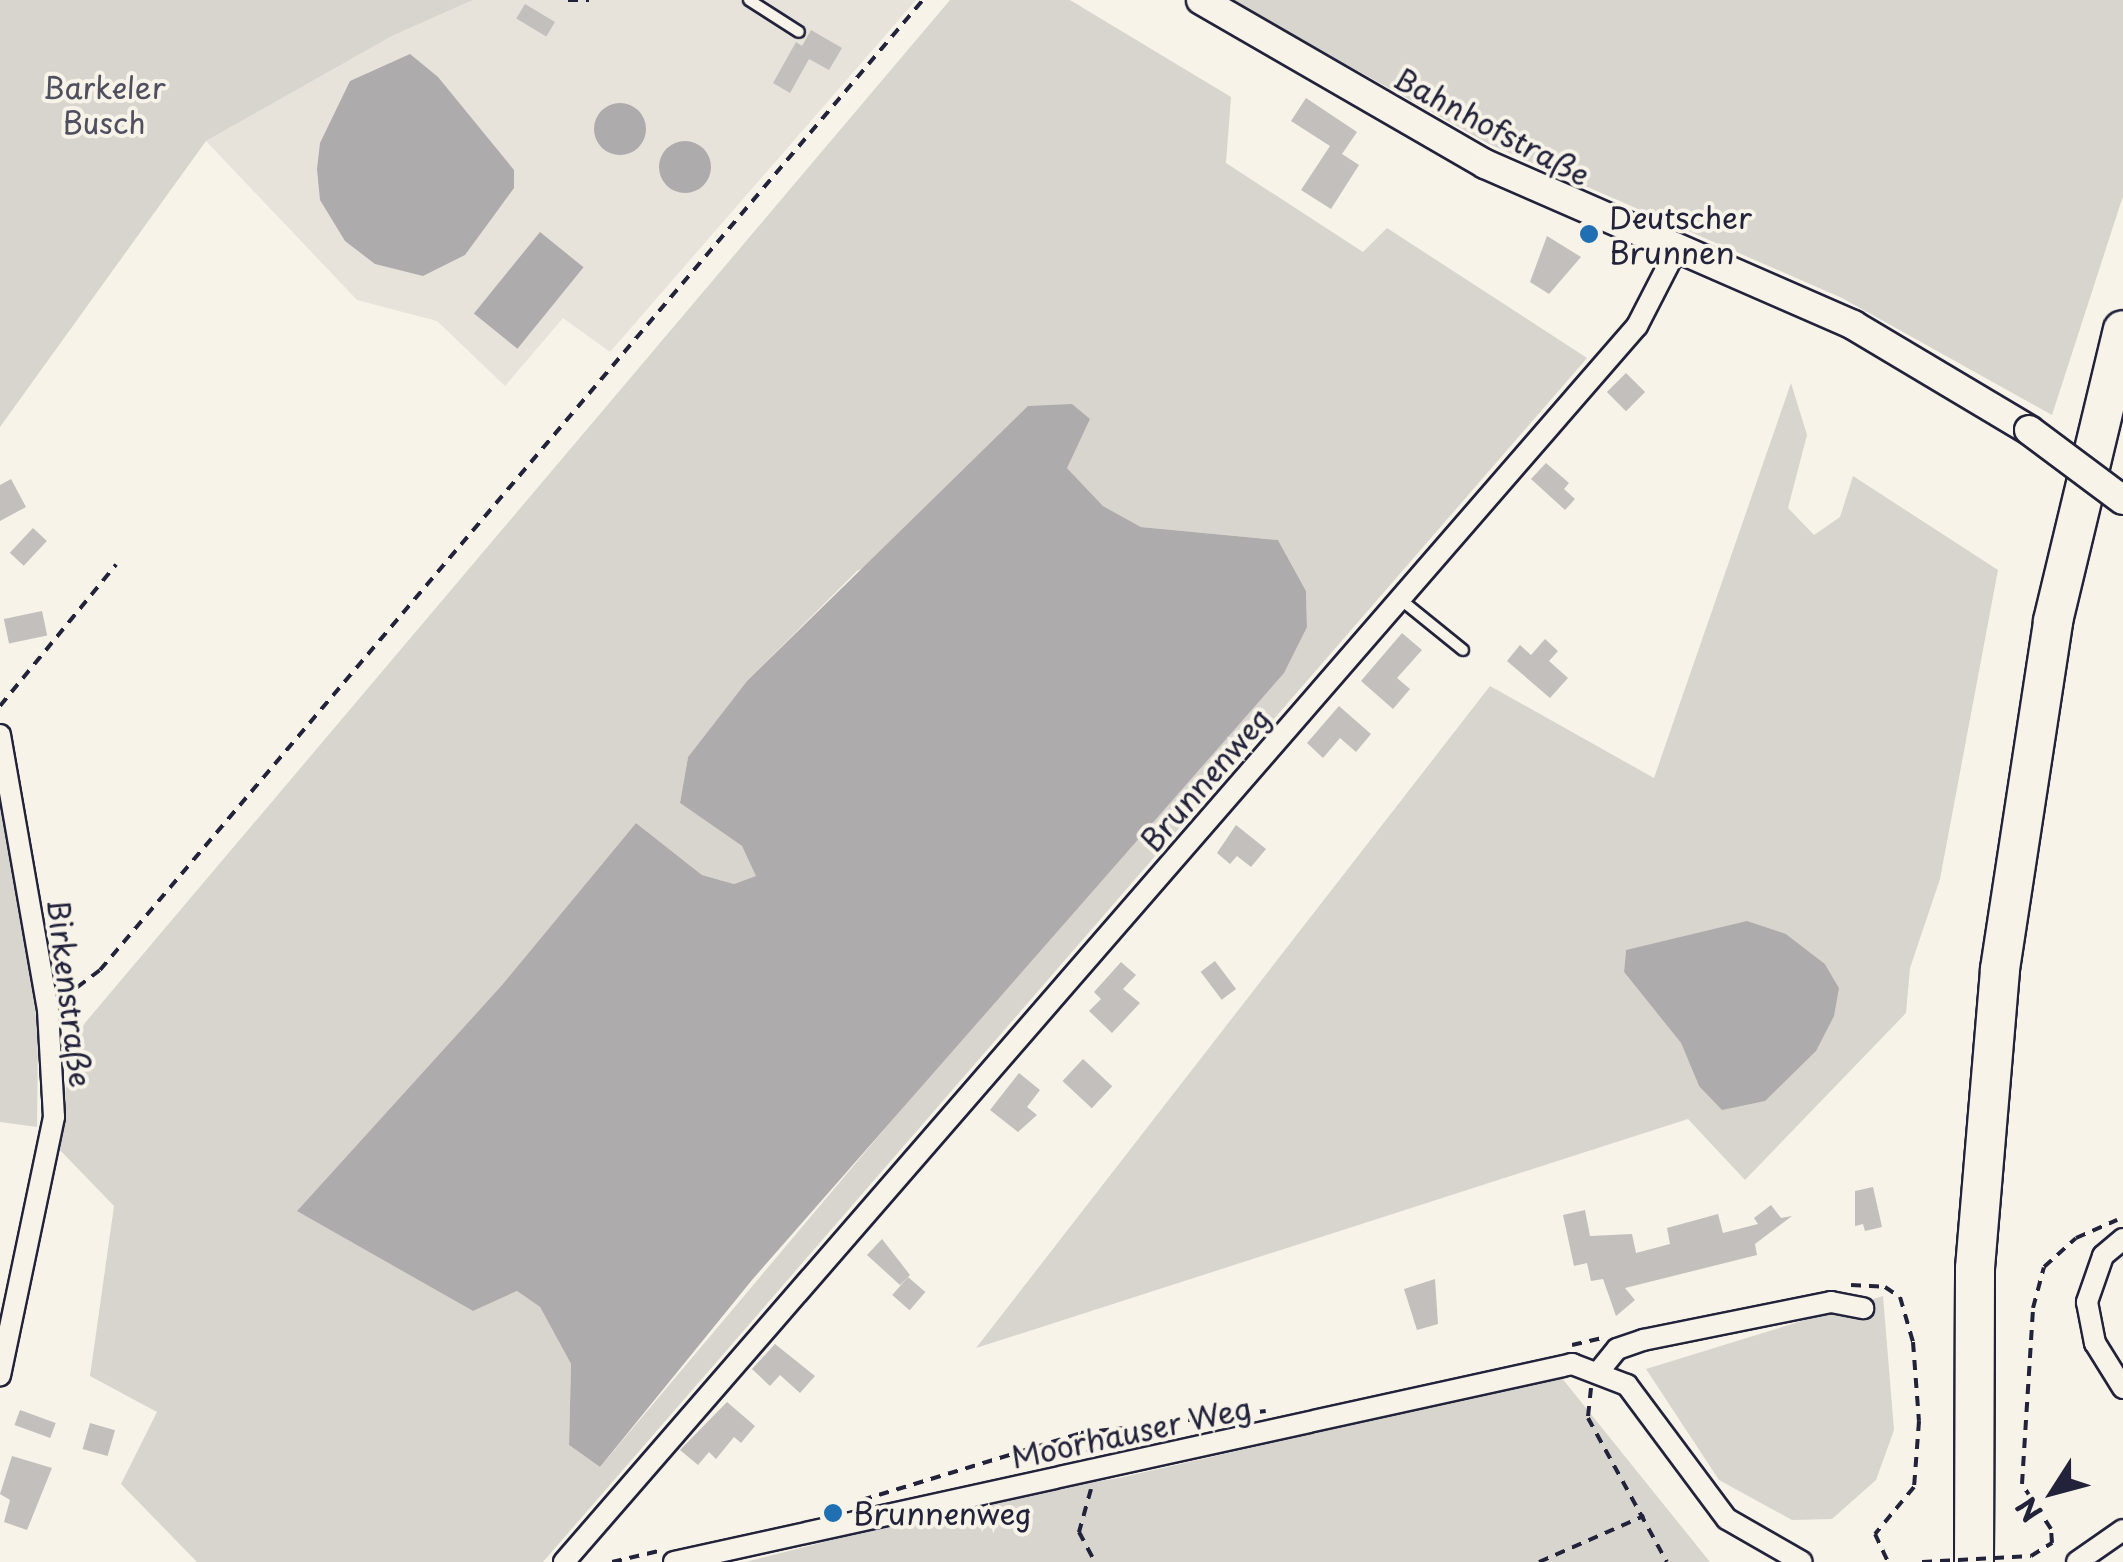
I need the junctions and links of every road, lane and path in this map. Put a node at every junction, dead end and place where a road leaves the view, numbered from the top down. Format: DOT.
graph roads {
  1 [pos="568,0"];
  2 [pos="590,0"];
  3 [pos="749,0"];
  4 [pos="923,0"];
  5 [pos="1202,0"];
  6 [pos="799,32"];
  7 [pos="1676,250"];
  8 [pos="2123,330"];
  9 [pos="2123,500"];
  10 [pos="116,565"];
  11 [pos="1400,599"];
  12 [pos="1464,650"];
  13 [pos="0,706"];
  14 [pos="0,735"];
  15 [pos="48,1010"];
  16 [pos="2123,1218"];
  17 [pos="2123,1239"];
  18 [pos="1864,1282"];
  19 [pos="1863,1308"];
  20 [pos="1600,1370"];
  21 [pos="0,1374"];
  22 [pos="2123,1388"];
  23 [pos="1274,1412"];
  24 [pos="1097,1468"];
  25 [pos="856,1502"];
  26 [pos="1644,1516"];
  27 [pos="2123,1530"];
  28 [pos="671,1555"];
  29 [pos="564,1562"];
  30 [pos="612,1562"];
  31 [pos="1095,1562"];
  32 [pos="1539,1562"];
  33 [pos="1667,1562"];
  34 [pos="1802,1562"];
  35 [pos="1888,1562"];
  36 [pos="1922,1562"];
  37 [pos="1974,1562"];
  38 [pos="2077,1562"];
  1 -- 2 [label="path"];
  3 -- 6 [label="lane"];
  4 -- 15 [label="path"];
  5 -- 7 [label="street, Bahnhofstraße"];
  7 -- 9 [label="street, Bahnhofstraße, bridge"];
  7 -- 11 [label="street, Brunnenweg"];
  8 -- 37 [label="highway"];
  10 -- 13 [label="path"];
  11 -- 12 [label="lane"];
  11 -- 29 [label="street, Brunnenweg"];
  14 -- 15 [label="street, Birkenstraße"];
  15 -- 21 [label="street, Birkenstraße"];
  16 -- 36 [label="path, bridge"];
  17 -- 22 [label="street"];
  18 -- 35 [label="path"];
  19 -- 20 [label="street"];
  20 -- 24 [label="street, Moorhauser Weg"];
  20 -- 26 [label="path"];
  20 -- 34 [label="street, Moorhauser Weg"];
  23 -- 25 [label="path"];
  24 -- 28 [label="street, Moorhauser Weg"];
  24 -- 31 [label="path"];
  26 -- 32 [label="path"];
  26 -- 33 [label="path"];
  27 -- 38 [label="street"];
  28 -- 30 [label="path"];
}
